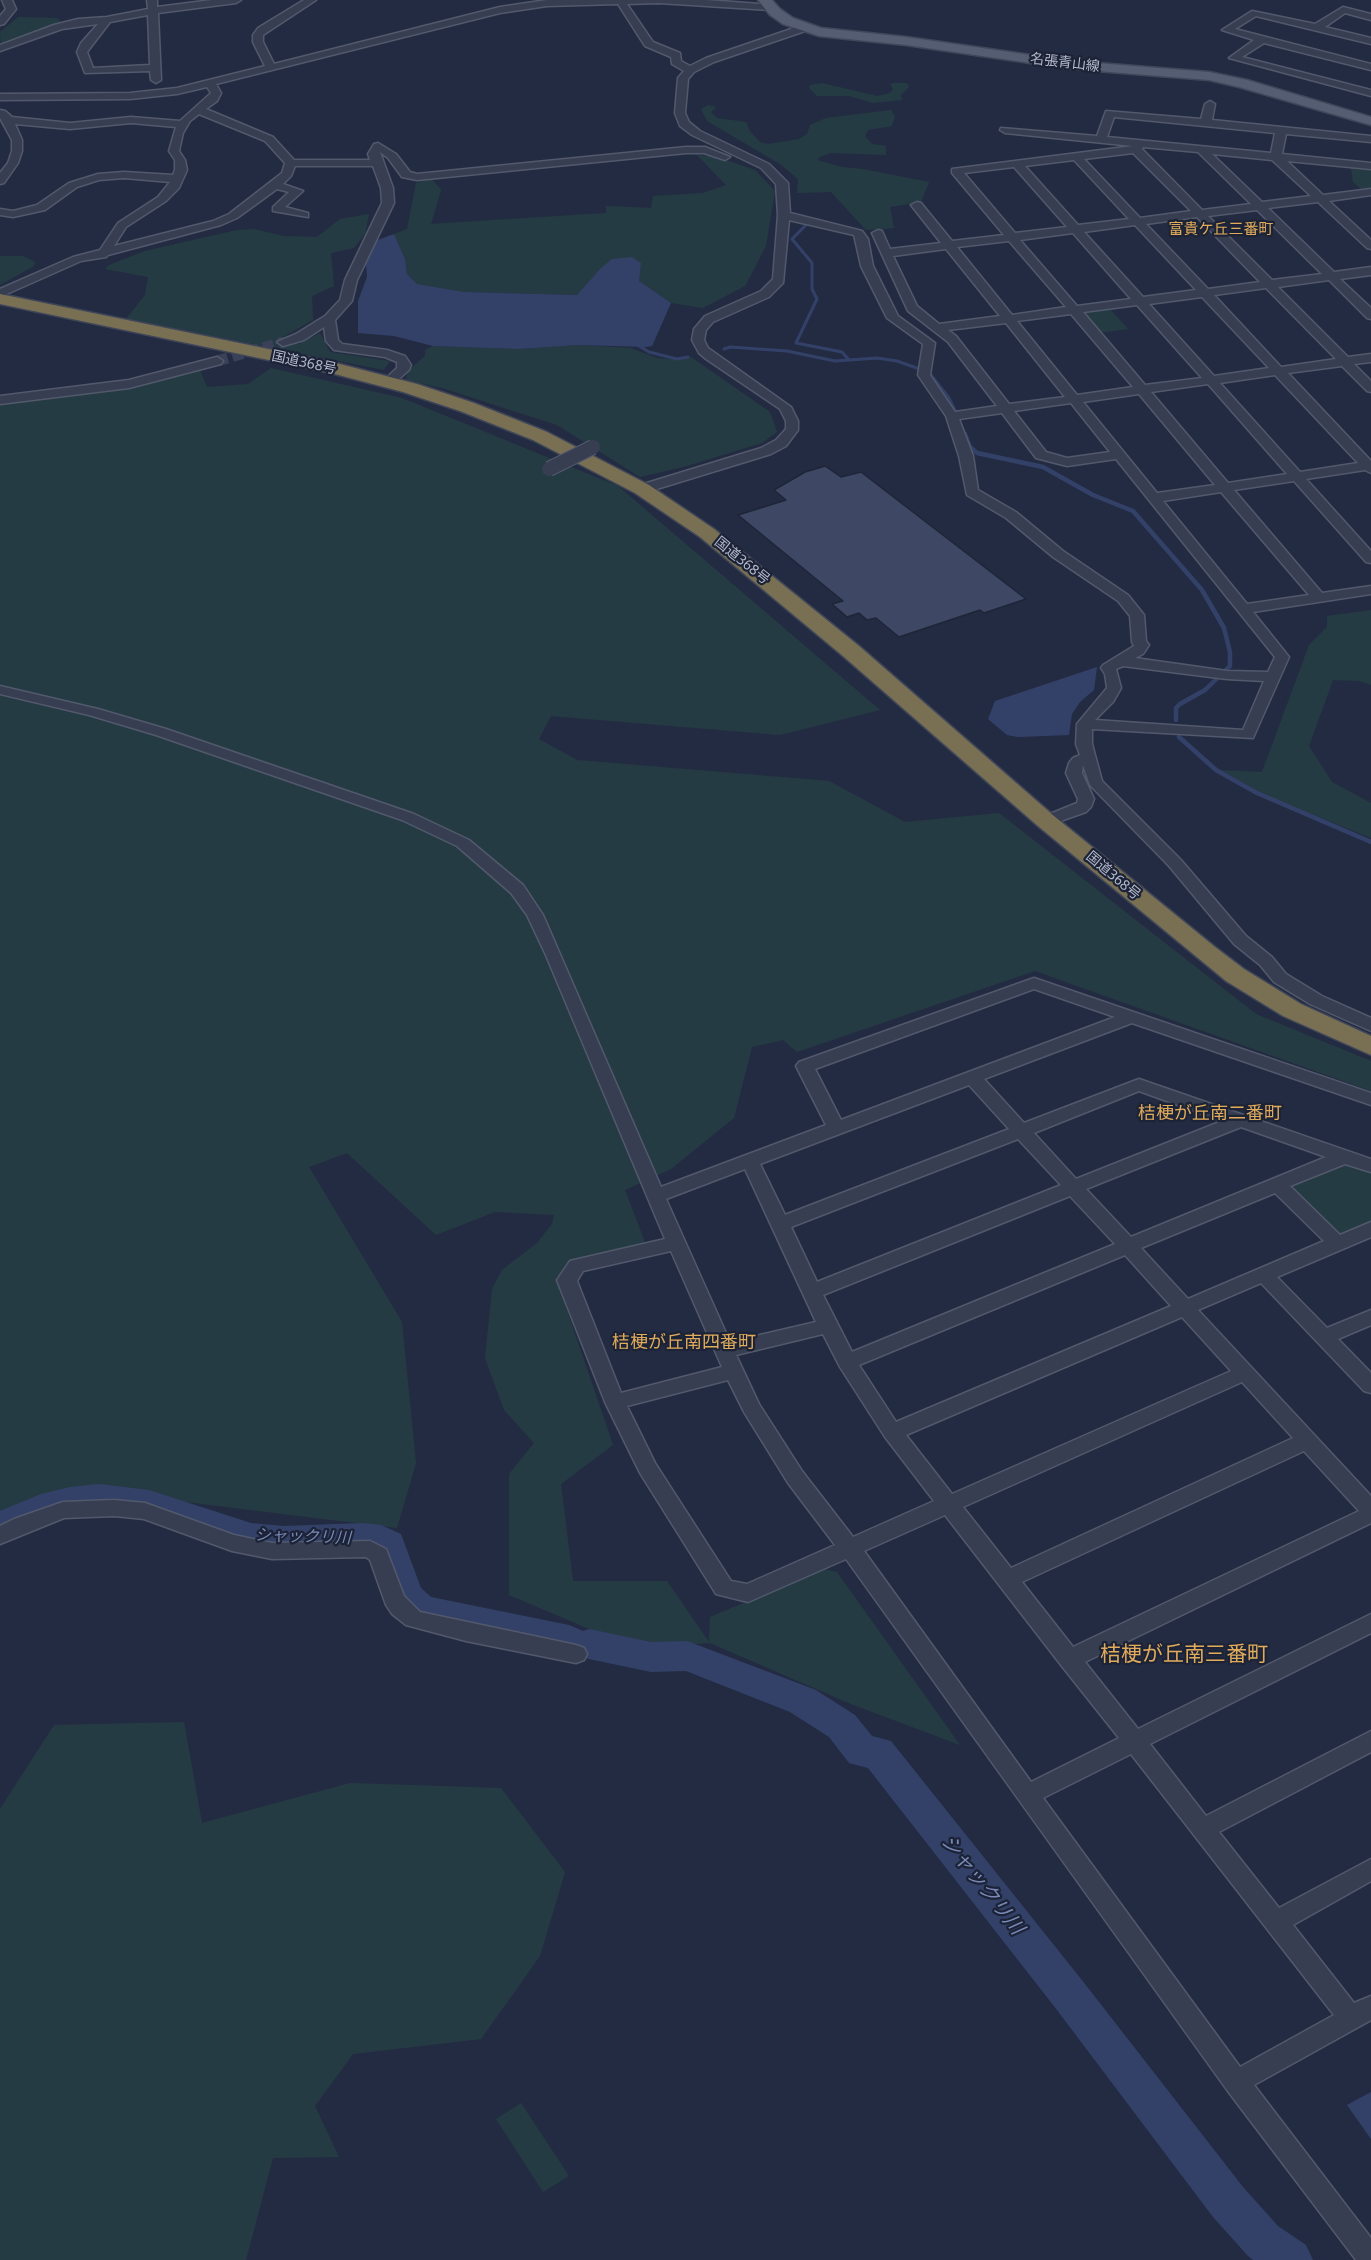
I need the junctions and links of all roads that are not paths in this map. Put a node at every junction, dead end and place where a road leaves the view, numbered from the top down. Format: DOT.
graph roads {
  1 [pos="7,0"];
  2 [pos="236,0"];
  3 [pos="298,0"];
  4 [pos="311,0"];
  5 [pos="620,0"];
  6 [pos="768,4"];
  7 [pos="1264,4"];
  8 [pos="152,6"];
  9 [pos="1371,16"];
  10 [pos="1272,17"];
  11 [pos="107,20"];
  12 [pos="0,22"];
  13 [pos="804,28"];
  14 [pos="1316,28"];
  15 [pos="1263,39"];
  16 [pos="1371,41"];
  17 [pos="0,48"];
  18 [pos="271,67"];
  19 [pos="1371,67"];
  20 [pos="155,68"];
  21 [pos="690,70"];
  22 [pos="210,84"];
  23 [pos="160,93"];
  24 [pos="1371,93"];
  25 [pos="0,97"];
  26 [pos="1210,104"];
  27 [pos="198,110"];
  28 [pos="4,116"];
  29 [pos="1371,121"];
  30 [pos="1206,122"];
  31 [pos="182,124"];
  32 [pos="1005,130"];
  33 [pos="1281,130"];
  34 [pos="1371,139"];
  35 [pos="1101,140"];
  36 [pos="1138,146"];
  37 [pos="1202,150"];
  38 [pos="1077,156"];
  39 [pos="1276,157"];
  40 [pos="291,163"];
  41 [pos="376,163"];
  42 [pos="1017,164"];
  43 [pos="765,166"];
  44 [pos="1371,166"];
  45 [pos="177,179"];
  46 [pos="0,181"];
  47 [pos="275,185"];
  48 [pos="1371,192"];
  49 [pos="1321,199"];
  50 [pos="917,205"];
  51 [pos="1260,206"];
  52 [pos="0,212"];
  53 [pos="784,214"];
  54 [pos="1199,214"];
  55 [pos="304,215"];
  56 [pos="1138,222"];
  57 [pos="1075,229"];
  58 [pos="878,233"];
  59 [pos="1013,238"];
  60 [pos="950,245"];
  61 [pos="1371,246"];
  62 [pos="886,254"];
  63 [pos="102,255"];
  64 [pos="1371,271"];
  65 [pos="1331,276"];
  66 [pos="1268,285"];
  67 [pos="1205,292"];
  68 [pos="0,293"];
  69 [pos="0,299"];
  70 [pos="1140,301"];
  71 [pos="1073,310"];
  72 [pos="1371,315"];
  73 [pos="329,319"];
  74 [pos="1009,319"];
  75 [pos="937,328"];
  76 [pos="283,342"];
  77 [pos="1371,357"];
  78 [pos="217,361"];
  79 [pos="1344,361"];
  80 [pos="1278,370"];
  81 [pos="1210,380"];
  82 [pos="388,382"];
  83 [pos="1371,388"];
  84 [pos="1141,389"];
  85 [pos="1074,399"];
  86 [pos="0,400"];
  87 [pos="1005,408"];
  88 [pos="957,415"];
  89 [pos="593,447"];
  90 [pos="1119,455"];
  91 [pos="1370,467"];
  92 [pos="549,469"];
  93 [pos="1297,477"];
  94 [pos="1226,488"];
  95 [pos="642,489"];
  96 [pos="1153,498"];
  97 [pos="1371,558"];
  98 [pos="1371,590"];
  99 [pos="1319,598"];
  100 [pos="1244,609"];
  101 [pos="1122,661"];
  102 [pos="1274,677"];
  103 [pos="0,690"];
  104 [pos="1085,724"];
  105 [pos="1086,758"];
  106 [pos="1046,820"];
  107 [pos="1131,1017"];
  108 [pos="1371,1025"];
  109 [pos="1371,1046"];
  110 [pos="971,1076"];
  111 [pos="1371,1099"];
  112 [pos="1241,1120"];
  113 [pos="836,1128"];
  114 [pos="1021,1130"];
  115 [pos="1344,1156"];
  116 [pos="750,1161"];
  117 [pos="1371,1166"];
  118 [pos="1277,1184"];
  119 [pos="1074,1187"];
  120 [pos="656,1196"];
  121 [pos="781,1224"];
  122 [pos="1371,1229"];
  123 [pos="677,1243"];
  124 [pos="1337,1244"];
  125 [pos="1128,1247"];
  126 [pos="1264,1275"];
  127 [pos="812,1292"];
  128 [pos="1186,1307"];
  129 [pos="1371,1317"];
  130 [pos="828,1326"];
  131 [pos="1325,1337"];
  132 [pos="724,1351"];
  133 [pos="847,1362"];
  134 [pos="733,1371"];
  135 [pos="1244,1372"];
  136 [pos="1371,1386"];
  137 [pos="615,1402"];
  138 [pos="892,1432"];
  139 [pos="1308,1440"];
  140 [pos="948,1503"];
  141 [pos="1371,1512"];
  142 [pos="0,1536"];
  143 [pos="849,1547"];
  144 [pos="1009,1580"];
  145 [pos="1371,1623"];
  146 [pos="576,1654"];
  147 [pos="1068,1659"];
  148 [pos="1371,1741"];
  149 [pos="1135,1742"];
  150 [pos="1027,1795"];
  151 [pos="1203,1829"];
  152 [pos="1371,1869"];
  153 [pos="1277,1922"];
  154 [pos="1361,2013"];
  155 [pos="1236,2082"];
  156 [pos="1365,2251"];
  1 -- 12 [label="street"];
  2 -- 8 [label="street"];
  3 -- 4 [label="street"];
  4 -- 18 [label="street"];
  5 -- 6 [label="street"];
  5 -- 18 [label="street"];
  5 -- 21 [label="street"];
  6 -- 13 [label="main road, 名張青山線"];
  7 -- 10 [label="street"];
  8 -- 11 [label="street"];
  8 -- 20 [label="street"];
  9 -- 14 [label="street"];
  10 -- 14 [label="street"];
  10 -- 15 [label="street"];
  11 -- 17 [label="street"];
  11 -- 20 [label="street"];
  13 -- 21 [label="street"];
  13 -- 29 [label="main road, 名張青山線"];
  14 -- 16 [label="street"];
  15 -- 19 [label="street"];
  15 -- 24 [label="street"];
  18 -- 22 [label="street"];
  20 -- 23 [label="street"];
  21 -- 43 [label="street"];
  22 -- 23 [label="street"];
  22 -- 27 [label="street"];
  23 -- 25 [label="street"];
  26 -- 30 [label="street"];
  27 -- 31 [label="street"];
  27 -- 40 [label="street"];
  28 -- 31 [label="street"];
  28 -- 46 [label="street"];
  30 -- 33 [label="street"];
  30 -- 35 [label="street"];
  31 -- 45 [label="street"];
  32 -- 35 [label="street"];
  33 -- 34 [label="street"];
  33 -- 39 [label="street"];
  35 -- 36 [label="street"];
  36 -- 37 [label="street"];
  36 -- 38 [label="street"];
  36 -- 54 [label="street"];
  37 -- 39 [label="street"];
  37 -- 51 [label="street"];
  38 -- 42 [label="street"];
  38 -- 56 [label="street"];
  39 -- 44 [label="street"];
  39 -- 49 [label="street"];
  40 -- 41 [label="street"];
  40 -- 47 [label="street"];
  41 -- 43 [label="street"];
  41 -- 73 [label="street"];
  42 -- 57 [label="street"];
  42 -- 59 [label="street"];
  43 -- 53 [label="street"];
  45 -- 52 [label="street"];
  45 -- 63 [label="street"];
  47 -- 55 [label="street"];
  47 -- 63 [label="street"];
  48 -- 49 [label="street"];
  49 -- 51 [label="street"];
  49 -- 61 [label="street"];
  50 -- 60 [label="street"];
  51 -- 54 [label="street"];
  51 -- 65 [label="street"];
  53 -- 88 [label="street"];
  53 -- 95 [label="street"];
  54 -- 56 [label="street"];
  54 -- 66 [label="street"];
  56 -- 57 [label="street"];
  56 -- 67 [label="street"];
  57 -- 59 [label="street"];
  57 -- 70 [label="street"];
  58 -- 62 [label="street"];
  59 -- 60 [label="street"];
  59 -- 71 [label="street"];
  60 -- 62 [label="street"];
  60 -- 74 [label="street"];
  62 -- 75 [label="street"];
  63 -- 68 [label="street"];
  64 -- 65 [label="street"];
  65 -- 66 [label="street"];
  65 -- 72 [label="street"];
  66 -- 67 [label="street"];
  66 -- 79 [label="street"];
  67 -- 70 [label="street"];
  67 -- 80 [label="street"];
  69 -- 82 [label="highway, 国道368号"];
  70 -- 71 [label="street"];
  70 -- 81 [label="street"];
  71 -- 74 [label="street"];
  71 -- 84 [label="street"];
  73 -- 76 [label="street"];
  73 -- 82 [label="street"];
  74 -- 75 [label="street"];
  74 -- 85 [label="street"];
  75 -- 87 [label="street"];
  77 -- 79 [label="street"];
  78 -- 86 [label="street"];
  79 -- 80 [label="street"];
  79 -- 83 [label="street"];
  80 -- 81 [label="street"];
  80 -- 91 [label="street"];
  81 -- 84 [label="street"];
  81 -- 93 [label="street"];
  82 -- 95 [label="highway, 国道368号"];
  84 -- 85 [label="street"];
  84 -- 94 [label="street"];
  85 -- 87 [label="street"];
  85 -- 90 [label="street"];
  87 -- 88 [label="street"];
  87 -- 90 [label="street"];
  88 -- 101 [label="street"];
  89 -- 92 [label="street, bridge"];
  90 -- 96 [label="street"];
  91 -- 93 [label="street"];
  93 -- 94 [label="street"];
  93 -- 97 [label="street"];
  94 -- 96 [label="street"];
  94 -- 99 [label="street"];
  95 -- 106 [label="highway, 国道368号"];
  96 -- 100 [label="street"];
  98 -- 99 [label="street"];
  99 -- 100 [label="street"];
  100 -- 102 [label="street"];
  101 -- 102 [label="street"];
  101 -- 104 [label="street"];
  102 -- 104 [label="street"];
  103 -- 120 [label="street"];
  104 -- 105 [label="street"];
  105 -- 106 [label="street"];
  105 -- 108 [label="street"];
  106 -- 109 [label="highway, 国道368号"];
  107 -- 110 [label="street"];
  107 -- 111 [label="street"];
  107 -- 113 [label="street"];
  110 -- 113 [label="street"];
  110 -- 114 [label="street"];
  112 -- 114 [label="street"];
  112 -- 115 [label="street"];
  112 -- 119 [label="street"];
  113 -- 116 [label="street"];
  114 -- 119 [label="street"];
  114 -- 121 [label="street"];
  115 -- 117 [label="street"];
  115 -- 118 [label="street"];
  116 -- 120 [label="street"];
  116 -- 121 [label="street"];
  118 -- 124 [label="street"];
  118 -- 125 [label="street"];
  119 -- 125 [label="street"];
  119 -- 127 [label="street"];
  120 -- 123 [label="street"];
  121 -- 127 [label="street"];
  122 -- 124 [label="street"];
  123 -- 132 [label="street"];
  123 -- 137 [label="street"];
  124 -- 126 [label="street"];
  125 -- 128 [label="street"];
  125 -- 133 [label="street"];
  126 -- 128 [label="street"];
  126 -- 131 [label="street"];
  127 -- 130 [label="street"];
  128 -- 135 [label="street"];
  128 -- 138 [label="street"];
  129 -- 131 [label="street"];
  130 -- 132 [label="street"];
  130 -- 133 [label="street"];
  131 -- 136 [label="street"];
  132 -- 134 [label="street"];
  133 -- 138 [label="street"];
  134 -- 137 [label="street"];
  134 -- 143 [label="street"];
  135 -- 139 [label="street"];
  135 -- 140 [label="street"];
  137 -- 143 [label="street"];
  138 -- 140 [label="street"];
  139 -- 141 [label="street"];
  139 -- 144 [label="street"];
  140 -- 143 [label="street"];
  140 -- 144 [label="street"];
  141 -- 147 [label="street"];
  142 -- 146 [label="street"];
  143 -- 150 [label="street"];
  144 -- 147 [label="street"];
  145 -- 149 [label="street"];
  147 -- 149 [label="street"];
  148 -- 151 [label="street"];
  149 -- 150 [label="street"];
  149 -- 151 [label="street"];
  150 -- 155 [label="street"];
  151 -- 153 [label="street"];
  152 -- 153 [label="street"];
  153 -- 154 [label="street"];
  154 -- 155 [label="street"];
  155 -- 156 [label="street"];
}
